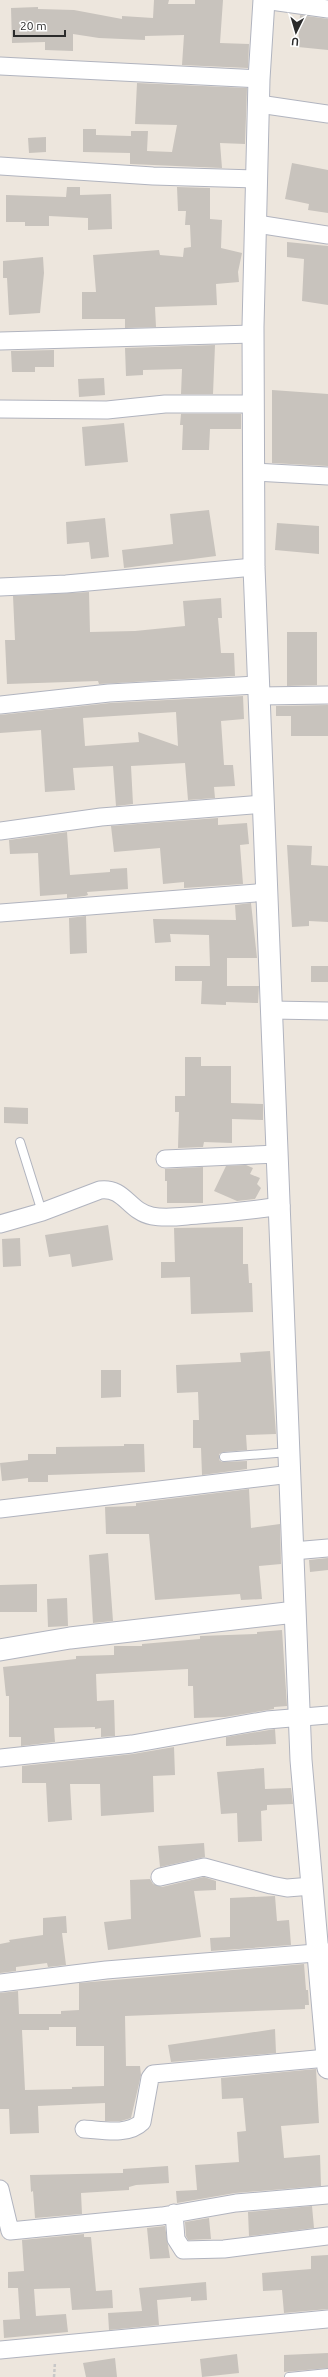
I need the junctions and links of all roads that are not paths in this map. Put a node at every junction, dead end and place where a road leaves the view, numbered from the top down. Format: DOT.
graph roads {
  1 [pos="264,0"];
  2 [pos="328,9"];
  3 [pos="0,66"];
  4 [pos="259,79"];
  5 [pos="259,104"];
  6 [pos="328,114"];
  7 [pos="0,166"];
  8 [pos="258,179"];
  9 [pos="256,224"];
  10 [pos="328,235"];
  11 [pos="253,334"];
  12 [pos="0,341"];
  13 [pos="253,404"];
  14 [pos="0,409"];
  15 [pos="253,472"];
  16 [pos="328,476"];
  17 [pos="254,567"];
  18 [pos="0,587"];
  19 [pos="258,690"];
  20 [pos="328,695"];
  21 [pos="0,704"];
  22 [pos="264,804"];
  23 [pos="0,832"];
  24 [pos="268,892"];
  25 [pos="0,913"];
  26 [pos="272,1010"];
  27 [pos="328,1011"];
  28 [pos="20,1142"];
  29 [pos="278,1154"];
  30 [pos="165,1159"];
  31 [pos="281,1206"];
  32 [pos="42,1212"];
  33 [pos="0,1224"];
  34 [pos="290,1452"];
  35 [pos="224,1457"];
  36 [pos="291,1474"];
  37 [pos="0,1509"];
  38 [pos="328,1548"];
  39 [pos="293,1551"];
  40 [pos="295,1612"];
  41 [pos="0,1650"];
  42 [pos="328,1715"];
  43 [pos="300,1718"];
  44 [pos="0,1758"];
  45 [pos="160,1877"];
  46 [pos="312,1886"];
  47 [pos="323,1952"];
  48 [pos="0,1983"];
  49 [pos="328,2063"];
  50 [pos="84,2129"];
  51 [pos="0,2189"];
  52 [pos="328,2195"];
  53 [pos="174,2214"];
  54 [pos="5,2232"];
  55 [pos="328,2236"];
  56 [pos="328,2319"];
  57 [pos="0,2350"];
  58 [pos="328,2373"];
  59 [pos="289,2377"];
  1 -- 2 [label="street"];
  1 -- 4 [label="street"];
  3 -- 4 [label="street"];
  4 -- 5 [label="street"];
  5 -- 6 [label="street"];
  5 -- 8 [label="street"];
  7 -- 8 [label="street"];
  8 -- 9 [label="street"];
  9 -- 10 [label="street"];
  9 -- 11 [label="street"];
  11 -- 12 [label="street"];
  11 -- 13 [label="street"];
  13 -- 14 [label="street"];
  13 -- 15 [label="street"];
  15 -- 16 [label="street"];
  15 -- 17 [label="street"];
  17 -- 18 [label="street"];
  17 -- 19 [label="street"];
  19 -- 20 [label="street"];
  19 -- 21 [label="street"];
  19 -- 22 [label="street"];
  22 -- 23 [label="street"];
  22 -- 24 [label="street"];
  24 -- 25 [label="street"];
  24 -- 26 [label="street"];
  26 -- 27 [label="street"];
  26 -- 29 [label="street"];
  28 -- 32 [label="lane"];
  29 -- 30 [label="street"];
  29 -- 31 [label="street"];
  31 -- 32 [label="street"];
  31 -- 34 [label="street"];
  32 -- 33 [label="street"];
  34 -- 35 [label="lane"];
  34 -- 36 [label="street"];
  36 -- 37 [label="street"];
  36 -- 39 [label="street"];
  38 -- 39 [label="street"];
  39 -- 40 [label="street"];
  40 -- 41 [label="street"];
  40 -- 43 [label="street"];
  42 -- 43 [label="street"];
  43 -- 44 [label="street"];
  43 -- 46 [label="street"];
  45 -- 46 [label="street"];
  46 -- 47 [label="street"];
  47 -- 48 [label="street"];
  47 -- 49 [label="street"];
  49 -- 50 [label="street"];
  51 -- 54 [label="street"];
  52 -- 53 [label="street"];
  53 -- 54 [label="street"];
  53 -- 55 [label="street"];
  56 -- 57 [label="street"];
  58 -- 59 [label="lane"];
}
